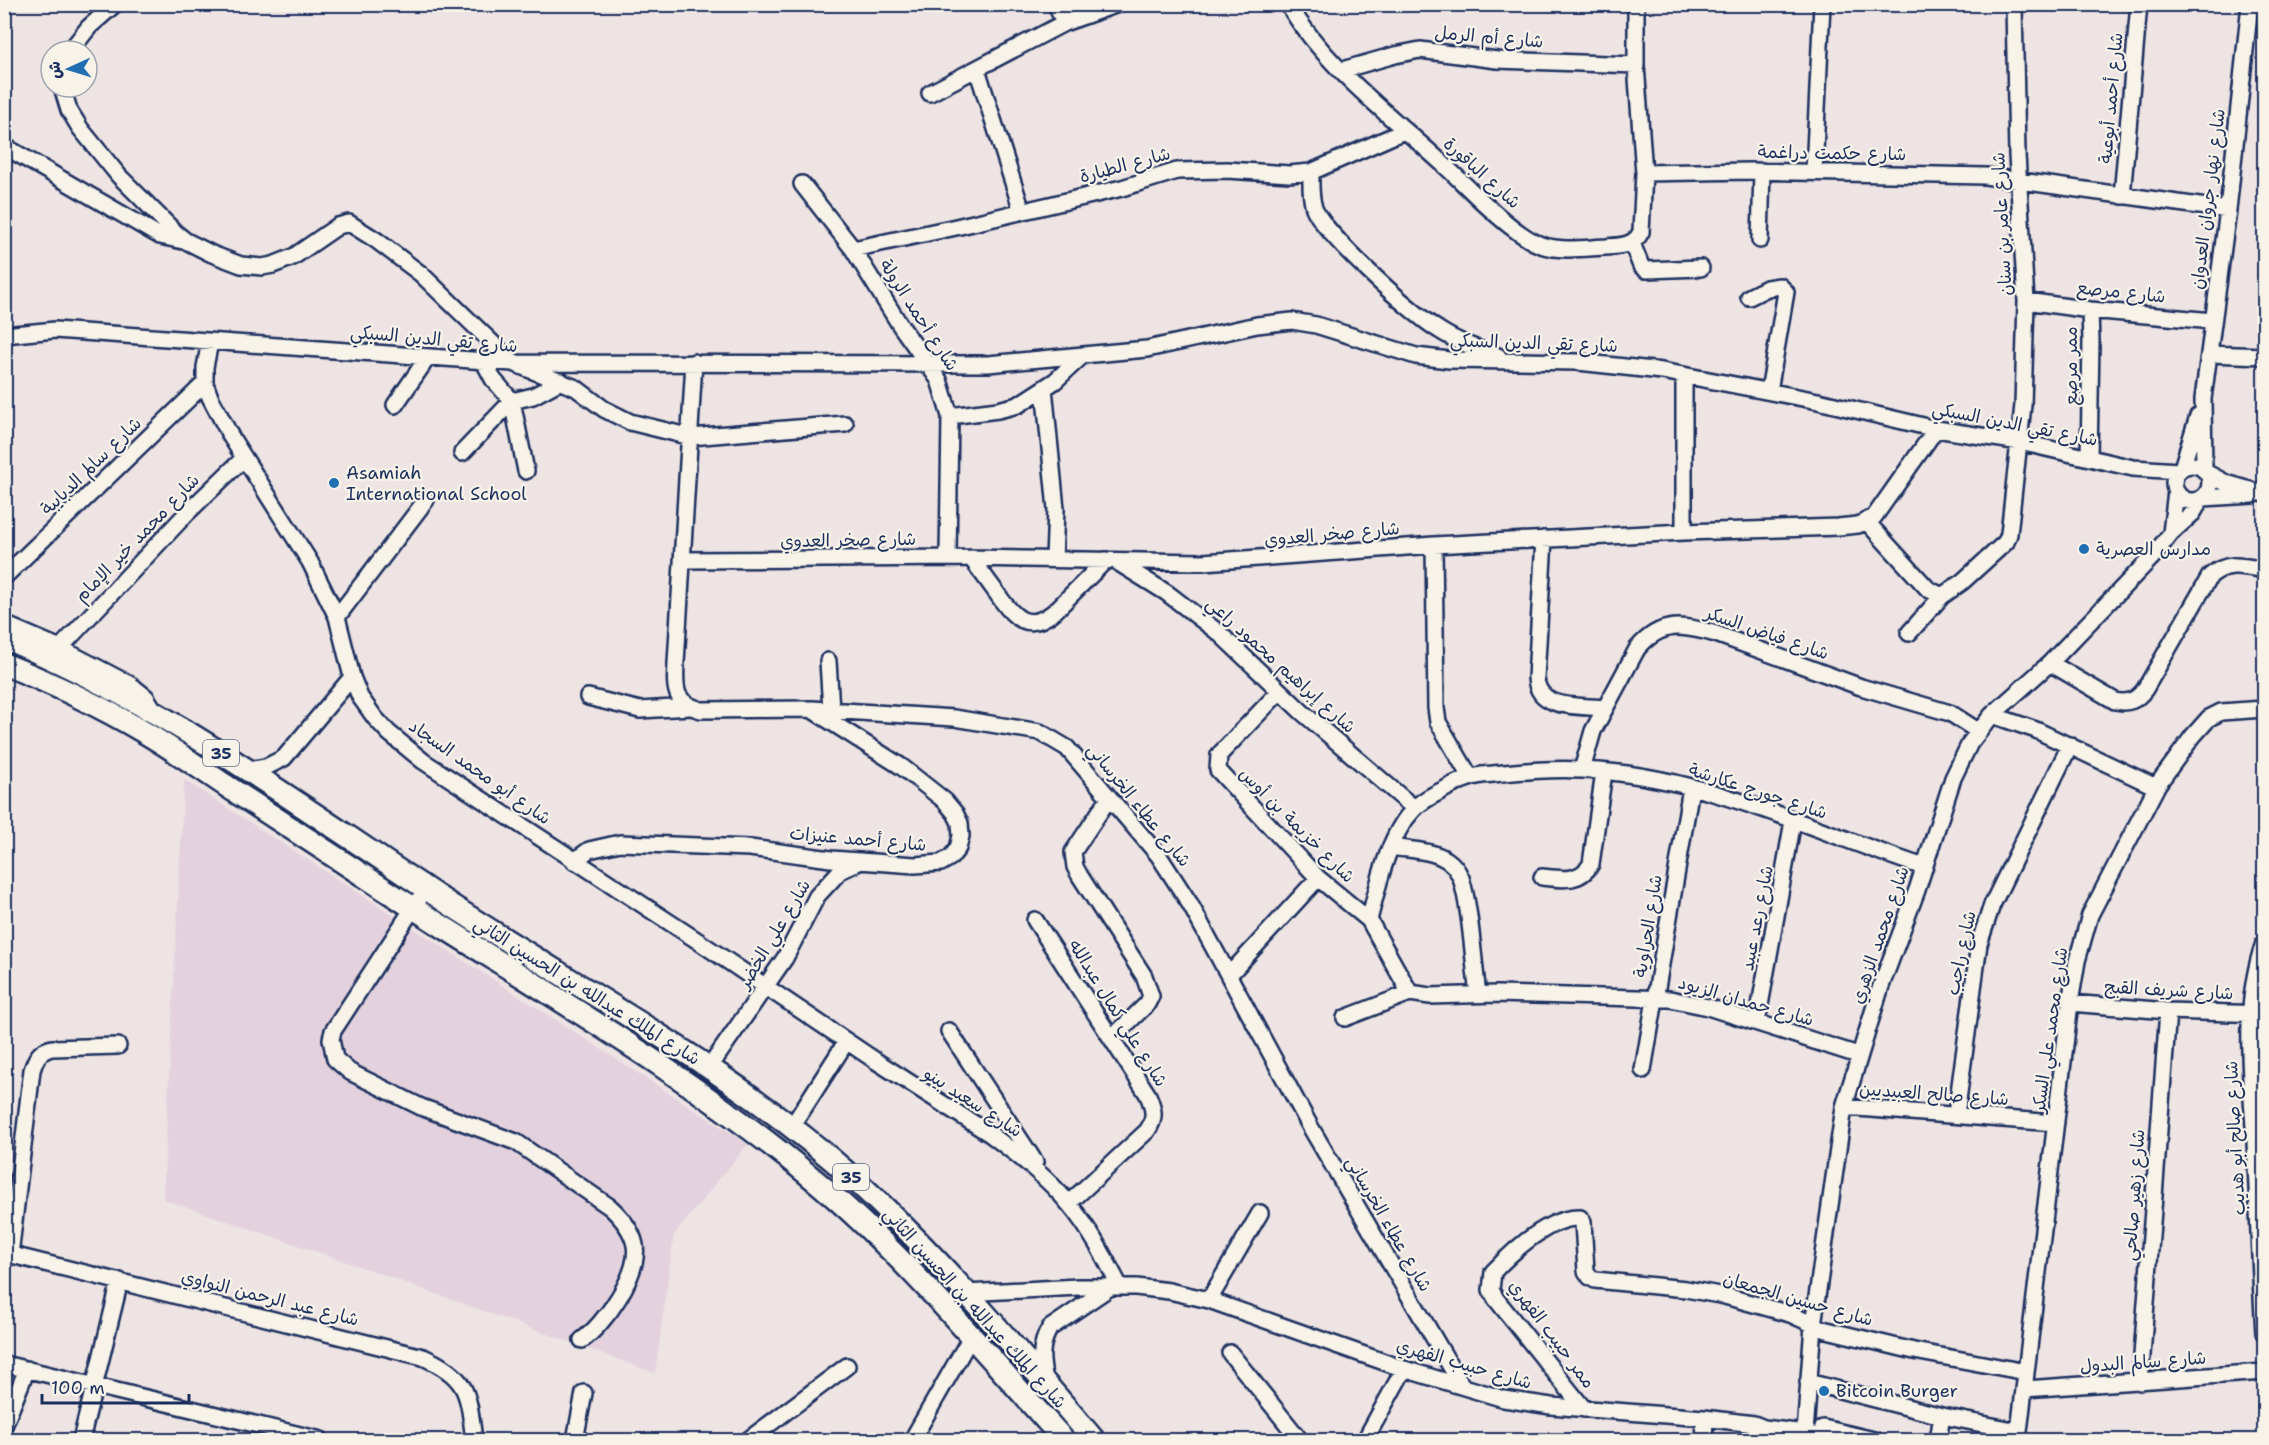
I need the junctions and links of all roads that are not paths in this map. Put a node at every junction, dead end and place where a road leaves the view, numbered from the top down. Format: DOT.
graph roads {
  1 [pos="116,4"];
  2 [pos="1056,4"];
  3 [pos="1118,4"];
  4 [pos="1288,4"];
  5 [pos="1636,4"];
  6 [pos="1821,4"];
  7 [pos="2014,4"];
  8 [pos="2139,4"];
  9 [pos="2250,4"];
  10 [pos="1064,23"];
  11 [pos="80,39"];
  12 [pos="1636,65"];
  13 [pos="976,69"];
  14 [pos="1342,70"];
  15 [pos="930,93"];
  16 [pos="66,99"];
  17 [pos="1404,131"];
  18 [pos="4,146"];
  19 [pos="1762,171"];
  20 [pos="1311,172"];
  21 [pos="1814,172"];
  22 [pos="1644,173"];
  23 [pos="2019,180"];
  24 [pos="802,184"];
  25 [pos="2122,196"];
  26 [pos="2228,210"];
  27 [pos="1022,211"];
  28 [pos="1760,240"];
  29 [pos="186,241"];
  30 [pos="1632,243"];
  31 [pos="853,249"];
  32 [pos="1701,268"];
  33 [pos="1749,297"];
  34 [pos="2026,301"];
  35 [pos="2090,310"];
  36 [pos="2213,321"];
  37 [pos="4,335"];
  38 [pos="210,342"];
  39 [pos="2209,354"];
  40 [pos="1083,356"];
  41 [pos="2265,356"];
  42 [pos="428,357"];
  43 [pos="1509,361"];
  44 [pos="484,362"];
  45 [pos="694,362"];
  46 [pos="513,363"];
  47 [pos="928,363"];
  48 [pos="1684,375"];
  49 [pos="561,381"];
  50 [pos="205,383"];
  51 [pos="1044,388"];
  52 [pos="1768,391"];
  53 [pos="2203,399"];
  54 [pos="512,401"];
  55 [pos="395,405"];
  56 [pos="950,416"];
  57 [pos="845,424"];
  58 [pos="1936,429"];
  59 [pos="691,437"];
  60 [pos="2020,442"];
  61 [pos="462,453"];
  62 [pos="244,458"];
  63 [pos="2089,458"];
  64 [pos="2133,468"];
  65 [pos="2180,470"];
  66 [pos="526,471"];
  67 [pos="2205,471"];
  68 [pos="2175,489"];
  69 [pos="2263,494"];
  70 [pos="2202,498"];
  71 [pos="426,500"];
  72 [pos="1867,522"];
  73 [pos="1684,532"];
  74 [pos="2171,533"];
  75 [pos="1544,539"];
  76 [pos="1434,545"];
  77 [pos="948,558"];
  78 [pos="971,558"];
  79 [pos="1054,559"];
  80 [pos="683,560"];
  81 [pos="1111,560"];
  82 [pos="2265,570"];
  83 [pos="4,577"];
  84 [pos="1942,596"];
  85 [pos="337,617"];
  86 [pos="4,624"];
  87 [pos="1909,633"];
  88 [pos="4,638"];
  89 [pos="60,648"];
  90 [pos="828,661"];
  91 [pos="2050,663"];
  92 [pos="4,664"];
  93 [pos="352,677"];
  94 [pos="1280,691"];
  95 [pos="337,697"];
  96 [pos="360,697"];
  97 [pos="588,697"];
  98 [pos="690,707"];
  99 [pos="1605,708"];
  100 [pos="812,709"];
  101 [pos="2265,709"];
  102 [pos="831,710"];
  103 [pos="156,713"];
  104 [pos="1992,715"];
  105 [pos="1978,731"];
  106 [pos="2070,745"];
  107 [pos="284,758"];
  108 [pos="247,770"];
  109 [pos="1582,770"];
  110 [pos="1604,772"];
  111 [pos="1470,777"];
  112 [pos="2156,787"];
  113 [pos="1691,788"];
  114 [pos="281,792"];
  115 [pos="1109,798"];
  116 [pos="1414,808"];
  117 [pos="1793,821"];
  118 [pos="1392,847"];
  119 [pos="862,860"];
  120 [pos="574,861"];
  121 [pos="1924,867"];
  122 [pos="1542,877"];
  123 [pos="1318,878"];
  124 [pos="425,889"];
  125 [pos="413,908"];
  126 [pos="1369,920"];
  127 [pos="1035,921"];
  128 [pos="2265,943"];
  129 [pos="1229,975"];
  130 [pos="765,988"];
  131 [pos="1410,993"];
  132 [pos="1478,994"];
  133 [pos="1656,997"];
  134 [pos="2070,1003"];
  135 [pos="2168,1011"];
  136 [pos="2258,1014"];
  137 [pos="1345,1018"];
  138 [pos="1757,1022"];
  139 [pos="949,1030"];
  140 [pos="1112,1038"];
  141 [pos="846,1042"];
  142 [pos="118,1046"];
  143 [pos="1858,1055"];
  144 [pos="709,1068"];
  145 [pos="1643,1070"];
  146 [pos="1844,1107"];
  147 [pos="1956,1115"];
  148 [pos="2056,1123"];
  149 [pos="791,1128"];
  150 [pos="2259,1134"];
  151 [pos="1044,1178"];
  152 [pos="1069,1203"];
  153 [pos="1260,1214"];
  154 [pos="1573,1218"];
  155 [pos="2262,1241"];
  156 [pos="7,1254"];
  157 [pos="120,1281"];
  158 [pos="1114,1287"];
  159 [pos="966,1293"];
  160 [pos="1209,1300"];
  161 [pos="1813,1325"];
  162 [pos="2265,1333"];
  163 [pos="972,1335"];
  164 [pos="582,1340"];
  165 [pos="1230,1353"];
  166 [pos="4,1364"];
  167 [pos="847,1366"];
  168 [pos="1404,1368"];
  169 [pos="27,1369"];
  170 [pos="2026,1372"];
  171 [pos="2265,1372"];
  172 [pos="1808,1382"];
  173 [pos="2140,1382"];
  174 [pos="1046,1384"];
  175 [pos="1462,1386"];
  176 [pos="94,1387"];
  177 [pos="2024,1389"];
  178 [pos="584,1393"];
  179 [pos="1584,1409"];
  180 [pos="1942,1416"];
  181 [pos="1704,1418"];
  182 [pos="4,1426"];
  183 [pos="1805,1428"];
  184 [pos="2017,1437"];
  185 [pos="81,1440"];
  186 [pos="321,1440"];
  187 [pos="474,1440"];
  188 [pos="575,1440"];
  189 [pos="748,1440"];
  190 [pos="912,1440"];
  191 [pos="1064,1440"];
  192 [pos="1094,1440"];
  193 [pos="1300,1440"];
  194 [pos="1365,1440"];
  195 [pos="1706,1440"];
  196 [pos="1834,1440"];
  197 [pos="1874,1440"];
  198 [pos="1938,1440"];
  1 -- 11 [label="street"];
  2 -- 10 [label="street"];
  3 -- 10 [label="street"];
  4 -- 14 [label="street, شارع الباقورة"];
  5 -- 12 [label="street"];
  6 -- 21 [label="street"];
  7 -- 23 [label="street, شارع عامر بن سنان"];
  8 -- 25 [label="street, شارع أحمد أبوعية"];
  9 -- 26 [label="street, شارع نهار جروان العدوان"];
  10 -- 13 [label="street"];
  12 -- 14 [label="street, شارع أم الرمل"];
  12 -- 22 [label="street"];
  13 -- 15 [label="street"];
  13 -- 27 [label="street"];
  14 -- 17 [label="street, شارع الباقورة"];
  16 -- 29 [label="street"];
  17 -- 20 [label="street, شارع الطيارة"];
  17 -- 30 [label="street, شارع الباقورة"];
  18 -- 29 [label="street"];
  19 -- 21 [label="street, شارع حكمت دراغمة"];
  19 -- 22 [label="street, شارع حكمت دراغمة"];
  19 -- 28 [label="street"];
  20 -- 27 [label="street, شارع الطيارة"];
  20 -- 43 [label="street"];
  21 -- 23 [label="street, شارع حكمت دراغمة"];
  22 -- 30 [label="street"];
  23 -- 25 [label="street, شارع حكمت دراغمة"];
  23 -- 34 [label="street, شارع عامر بن سنان"];
  24 -- 31 [label="street, شارع أحمد الرولة"];
  25 -- 26 [label="street, شارع حكمت دراغمة"];
  26 -- 36 [label="street, شارع نهار جروان العدوان"];
  27 -- 31 [label="street, شارع الطيارة"];
  29 -- 46 [label="street"];
  30 -- 32 [label="street"];
  31 -- 47 [label="street, شارع أحمد الرولة"];
  33 -- 52 [label="street"];
  34 -- 35 [label="street, شارع مرصع"];
  34 -- 60 [label="street, شارع عامر بن سنان"];
  35 -- 36 [label="street, شارع مرصع"];
  35 -- 63 [label="street, ممر مرصع"];
  36 -- 39 [label="street, شارع نهار جروان العدوان"];
  37 -- 38 [label="street, شارع تقي الدين السبكي"];
  38 -- 42 [label="street, شارع تقي الدين السبكي"];
  38 -- 50 [label="street, شارع أبو محمد السجاد"];
  39 -- 41 [label="street"];
  39 -- 53 [label="street, شارع نهار جروان العدوان"];
  40 -- 43 [label="street, شارع تقي الدين السبكي"];
  40 -- 47 [label="street, شارع تقي الدين السبكي"];
  40 -- 51 [label="street"];
  42 -- 44 [label="street, شارع تقي الدين السبكي"];
  42 -- 55 [label="street"];
  43 -- 48 [label="street, شارع تقي الدين السبكي"];
  44 -- 46 [label="street, شارع تقي الدين السبكي"];
  44 -- 54 [label="street"];
  45 -- 46 [label="street, شارع تقي الدين السبكي"];
  45 -- 47 [label="street, شارع تقي الدين السبكي"];
  45 -- 59 [label="street"];
  46 -- 49 [label="street, شارع تقي الدين السبكي"];
  47 -- 56 [label="street, شارع أحمد الرولة"];
  48 -- 52 [label="street, شارع تقي الدين السبكي"];
  48 -- 73 [label="street"];
  49 -- 54 [label="street"];
  49 -- 59 [label="street, شارع تقي الدين السبكي"];
  50 -- 62 [label="street, شارع أبو محمد السجاد"];
  50 -- 83 [label="street, شارع سالم الدبايبة"];
  51 -- 56 [label="street"];
  51 -- 79 [label="street"];
  52 -- 58 [label="street, شارع تقي الدين السبكي"];
  53 -- 65 [label="street, شارع نهار جروان العدوان"];
  53 -- 67 [label="street, شارع نهار جروان العدوان"];
  54 -- 61 [label="street"];
  54 -- 66 [label="street"];
  56 -- 77 [label="street, شارع أحمد الرولة"];
  57 -- 59 [label="street, شارع تقي الدين السبكي"];
  58 -- 60 [label="street, شارع تقي الدين السبكي"];
  58 -- 72 [label="street"];
  59 -- 80 [label="street"];
  60 -- 63 [label="street, شارع تقي الدين السبكي"];
  60 -- 84 [label="street, شارع عامر بن سنان"];
  62 -- 85 [label="street, شارع أبو محمد السجاد"];
  62 -- 89 [label="street, شارع محمد خير الإمام"];
  63 -- 64 [label="street, شارع تقي الدين السبكي"];
  64 -- 65 [label="street, شارع تقي الدين السبكي"];
  64 -- 68 [label="street, شارع تقي الدين السبكي"];
  65 -- 67 [label="street"];
  65 -- 68 [label="street"];
  67 -- 69 [label="street"];
  67 -- 70 [label="street"];
  68 -- 70 [label="street"];
  68 -- 74 [label="street"];
  69 -- 70 [label="street"];
  70 -- 74 [label="street, شارع محمد الزهري"];
  71 -- 85 [label="street"];
  72 -- 73 [label="street, شارع صخر العدوي"];
  72 -- 84 [label="street"];
  73 -- 75 [label="street, شارع صخر العدوي"];
  74 -- 91 [label="street, شارع محمد الزهري"];
  75 -- 76 [label="street, شارع صخر العدوي"];
  75 -- 99 [label="street"];
  76 -- 81 [label="street, شارع صخر العدوي"];
  76 -- 111 [label="street"];
  77 -- 78 [label="street, شارع صخر العدوي"];
  77 -- 80 [label="street, شارع صخر العدوي"];
  78 -- 79 [label="street, شارع صخر العدوي"];
  78 -- 81 [label="street"];
  79 -- 81 [label="street, شارع صخر العدوي"];
  80 -- 98 [label="street"];
  81 -- 94 [label="street, شارع إبراهيم محمود راعي"];
  82 -- 91 [label="street"];
  84 -- 87 [label="street, شارع عامر بن سنان"];
  85 -- 93 [label="street, شارع أبو محمد السجاد"];
  86 -- 89 [label="street"];
  88 -- 103 [label="highway, شارع الملك عبدالله بن الحسين الثاني / 35"];
  89 -- 103 [label="street"];
  90 -- 102 [label="street"];
  91 -- 104 [label="street, شارع محمد الزهري"];
  92 -- 125 [label="highway, شارع الملك عبدالله بن الحسين الثاني / 35"];
  93 -- 95 [label="street"];
  93 -- 96 [label="street, شارع أبو محمد السجاد"];
  94 -- 116 [label="street, شارع إبراهيم محمود راعي"];
  94 -- 123 [label="street, شارع خزيمة بن أوس"];
  95 -- 96 [label="street"];
  95 -- 107 [label="street"];
  96 -- 120 [label="street, شارع أبو محمد السجاد"];
  97 -- 98 [label="street, شارع عطاء الخرساني"];
  98 -- 100 [label="street, شارع عطاء الخرساني"];
  99 -- 105 [label="street, شارع فياض السكر"];
  99 -- 109 [label="street, شارع فياض السكر"];
  100 -- 102 [label="street, شارع عطاء الخرساني"];
  100 -- 119 [label="street, شارع أحمد عنيزات"];
  101 -- 112 [label="street, شارع محمد علي السكر"];
  102 -- 115 [label="street, شارع عطاء الخرساني"];
  103 -- 108 [label="highway, شارع الملك عبدالله بن الحسين الثاني / 35"];
  104 -- 105 [label="street, شارع محمد الزهري"];
  104 -- 106 [label="street"];
  105 -- 121 [label="street, شارع محمد الزهري"];
  106 -- 112 [label="street"];
  106 -- 147 [label="street, شارع راجب"];
  107 -- 108 [label="street"];
  107 -- 114 [label="street"];
  108 -- 114 [label="highway, شارع الملك عبدالله بن الحسين الثاني / 35"];
  109 -- 110 [label="street, شارع جورج عكارشة"];
  109 -- 111 [label="street, شارع جورج عكارشة"];
  110 -- 113 [label="street, شارع جورج عكارشة"];
  110 -- 122 [label="street"];
  111 -- 116 [label="street, شارع جورج عكارشة"];
  112 -- 134 [label="street, شارع محمد علي السكر"];
  113 -- 117 [label="street, شارع جورج عكارشة"];
  113 -- 133 [label="street, شارع الحراوية"];
  114 -- 124 [label="highway, شارع الملك عبدالله بن الحسين الثاني / 35"];
  115 -- 129 [label="street, شارع عطاء الخرساني"];
  115 -- 140 [label="street"];
  116 -- 118 [label="street, شارع جورج عكارشة"];
  117 -- 121 [label="street, شارع جورج عكارشة"];
  117 -- 138 [label="street, شارع رعد عبيد"];
  118 -- 126 [label="street, شارع جورج عكارشة"];
  118 -- 132 [label="street"];
  119 -- 120 [label="street, شارع أحمد عنيزات"];
  119 -- 130 [label="street, شارع علي الخضر"];
  120 -- 130 [label="street, شارع أبو محمد السجاد"];
  121 -- 143 [label="street, شارع محمد الزهري"];
  123 -- 126 [label="street, شارع خزيمة بن أوس"];
  123 -- 129 [label="street"];
  124 -- 125 [label="street"];
  124 -- 144 [label="highway, شارع الملك عبدالله بن الحسين الثاني / 35"];
  125 -- 163 [label="highway, شارع الملك عبدالله بن الحسين الثاني / 35"];
  125 -- 164 [label="street"];
  126 -- 131 [label="street, شارع خزيمة بن أوس"];
  127 -- 140 [label="street, شارع علي كمال عبدالله"];
  128 -- 136 [label="street, شارع صالح أبو هديب"];
  129 -- 175 [label="street, شارع عطاء الخرساني"];
  130 -- 141 [label="street, شارع سعيد بينو"];
  130 -- 144 [label="street, شارع علي الخضر"];
  131 -- 132 [label="street"];
  131 -- 137 [label="street"];
  132 -- 133 [label="street, شارع حمدان الزيود"];
  133 -- 138 [label="street, شارع حمدان الزيود"];
  133 -- 145 [label="street, شارع الحراوية"];
  134 -- 135 [label="street, شارع شريف القبج"];
  134 -- 148 [label="street, شارع محمد علي السكر"];
  135 -- 136 [label="street, شارع شريف القبج"];
  135 -- 173 [label="street, شارع زهير صالحي"];
  136 -- 150 [label="street, شارع صالح أبو هديب"];
  138 -- 143 [label="street, شارع حمدان الزيود"];
  139 -- 151 [label="street"];
  140 -- 152 [label="street, شارع علي كمال عبدالله"];
  141 -- 149 [label="street"];
  141 -- 151 [label="street, شارع سعيد بينو"];
  142 -- 156 [label="street"];
  143 -- 146 [label="street, شارع محمد الزهري"];
  144 -- 149 [label="highway, شارع الملك عبدالله بن الحسين الثاني / 35"];
  146 -- 147 [label="street, شارع صالح العبيديين"];
  146 -- 161 [label="street, شارع محمد الزهري"];
  147 -- 148 [label="street, شارع صالح العبيديين"];
  148 -- 170 [label="street, شارع محمد علي السكر"];
  149 -- 159 [label="highway, شارع الملك عبدالله بن الحسين الثاني / 35"];
  150 -- 155 [label="street, شارع صالح أبو هديب"];
  151 -- 152 [label="street, شارع سعيد بينو"];
  152 -- 158 [label="street, شارع سعيد بينو"];
  153 -- 160 [label="street"];
  154 -- 161 [label="street, شارع حسين الجمعان"];
  154 -- 179 [label="street, ممر حبيب الفهري"];
  155 -- 162 [label="street, شارع صالح أبو هديب"];
  156 -- 157 [label="street, شارع عبد الرحمن النواوي"];
  157 -- 176 [label="street"];
  157 -- 187 [label="street, شارع عبد الرحمن النواوي"];
  158 -- 159 [label="street, شارع حبيب الفهري"];
  158 -- 160 [label="street, شارع حبيب الفهري"];
  158 -- 174 [label="street"];
  159 -- 174 [label="highway, شارع الملك عبدالله بن الحسين الثاني / 35"];
  160 -- 168 [label="street, شارع حبيب الفهري"];
  161 -- 170 [label="street, شارع حسين الجمعان"];
  161 -- 172 [label="street, شارع محمد الزهري"];
  163 -- 190 [label="street"];
  163 -- 191 [label="highway, شارع الملك عبدالله بن الحسين الثاني / 35"];
  165 -- 193 [label="street"];
  166 -- 169 [label="street"];
  167 -- 189 [label="street"];
  168 -- 175 [label="street, شارع حبيب الفهري"];
  168 -- 194 [label="street"];
  169 -- 176 [label="street"];
  169 -- 182 [label="street"];
  170 -- 177 [label="street, شارع محمد علي السكر"];
  171 -- 173 [label="street, شارع سالم البدول"];
  172 -- 180 [label="street"];
  172 -- 183 [label="street, شارع محمد الزهري"];
  173 -- 177 [label="street, شارع سالم البدول"];
  174 -- 192 [label="highway, شارع الملك عبدالله بن الحسين الثاني / 35"];
  175 -- 179 [label="street, شارع حبيب الفهري"];
  176 -- 185 [label="street"];
  176 -- 186 [label="street"];
  177 -- 184 [label="street, شارع محمد علي السكر"];
  178 -- 188 [label="street"];
  179 -- 181 [label="street, شارع حبيب الفهري"];
  180 -- 184 [label="street"];
  180 -- 198 [label="street"];
  181 -- 183 [label="street, شارع حبيب الفهري"];
  181 -- 195 [label="street"];
  183 -- 196 [label="street, شارع حبيب الفهري"];
  183 -- 197 [label="street, شارع حبيب الفهري"];
}
